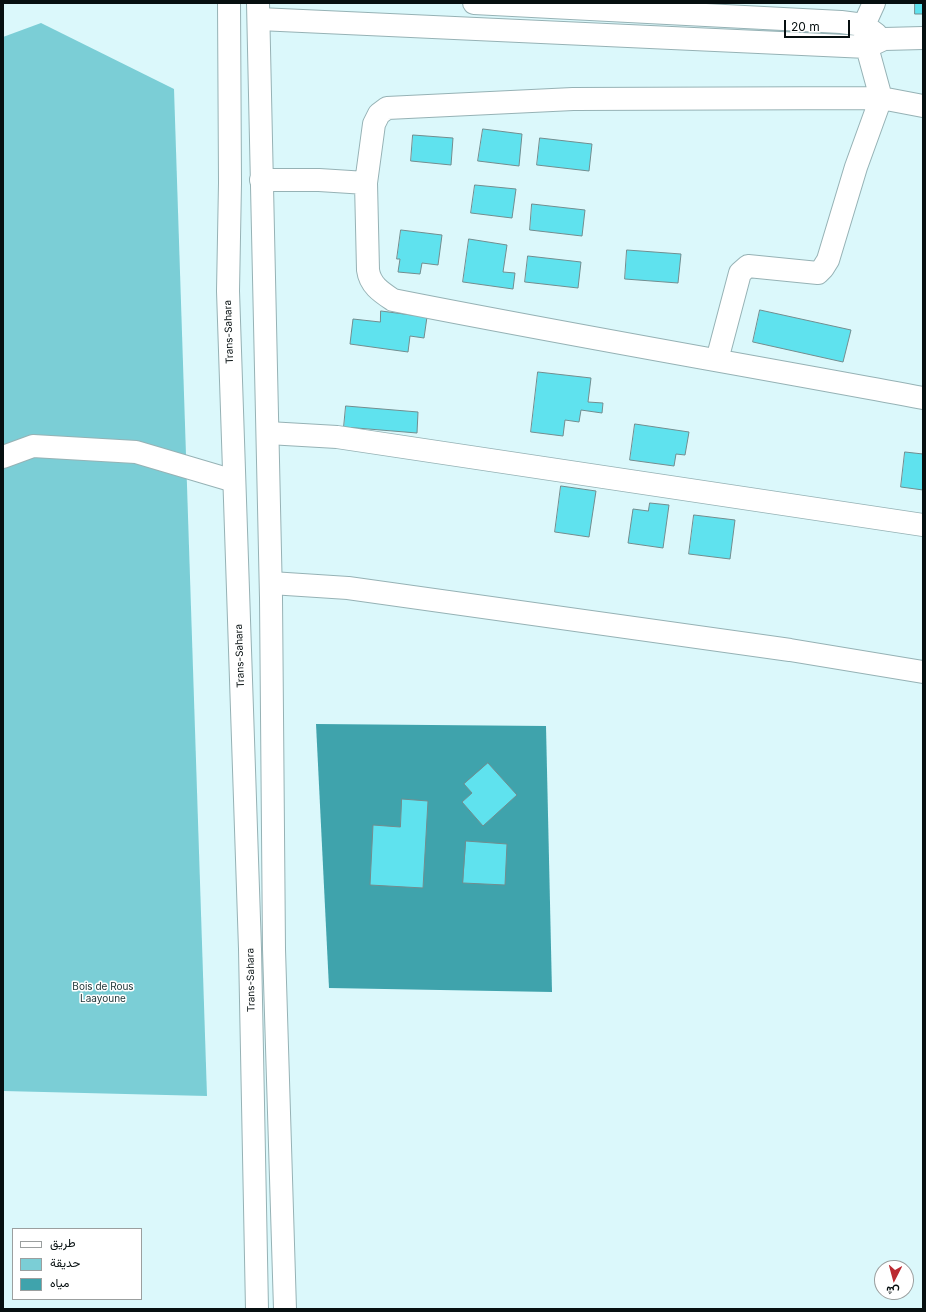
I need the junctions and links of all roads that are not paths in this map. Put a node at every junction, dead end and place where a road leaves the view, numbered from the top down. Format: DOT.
graph roads {
  1 [pos="229,3"];
  2 [pos="474,3"];
  3 [pos="874,3"];
  4 [pos="258,11"];
  5 [pos="864,25"];
  6 [pos="923,38"];
  7 [pos="875,43"];
  8 [pos="881,98"];
  9 [pos="923,106"];
  10 [pos="261,180"];
  11 [pos="366,183"];
  12 [pos="717,360"];
  13 [pos="923,398"];
  14 [pos="268,433"];
  15 [pos="3,457"];
  16 [pos="234,481"];
  17 [pos="923,525"];
  18 [pos="237,558"];
  19 [pos="270,560"];
  20 [pos="271,591"];
  21 [pos="238,596"];
  22 [pos="923,672"];
  23 [pos="257,1309"];
  24 [pos="285,1309"];
  1 -- 16 [label="main road, Trans-Sahara"];
  2 -- 5 [label="main road"];
  3 -- 5 [label="main road"];
  4 -- 7 [label="main road"];
  4 -- 10 [label="main road"];
  5 -- 7 [label="main road"];
  6 -- 7 [label="main road"];
  7 -- 8 [label="main road"];
  8 -- 9 [label="main road"];
  8 -- 11 [label="main road"];
  8 -- 12 [label="main road"];
  10 -- 11 [label="main road"];
  10 -- 14 [label="main road"];
  11 -- 12 [label="main road"];
  12 -- 13 [label="main road"];
  14 -- 17 [label="main road"];
  14 -- 19 [label="main road"];
  15 -- 16 [label="main road"];
  16 -- 18 [label="main road, Trans-Sahara"];
  18 -- 19 [label="main road"];
  18 -- 21 [label="main road, Trans-Sahara"];
  19 -- 20 [label="main road"];
  20 -- 21 [label="main road"];
  20 -- 22 [label="main road"];
  20 -- 24 [label="main road"];
  21 -- 23 [label="main road, Trans-Sahara"];
}
